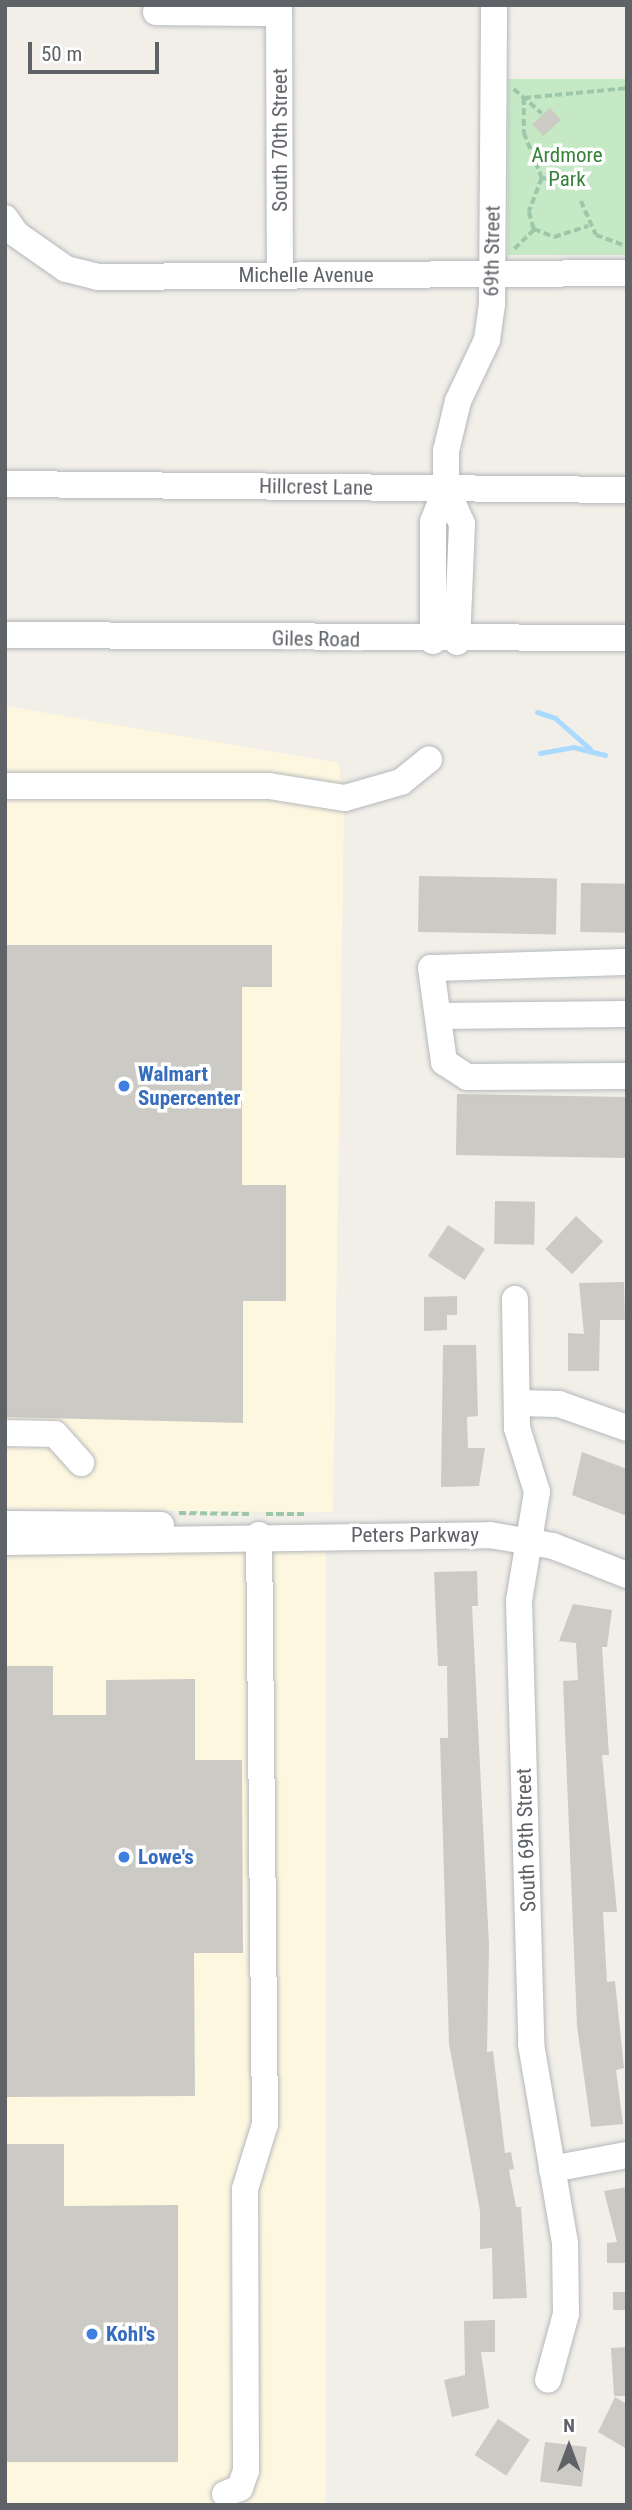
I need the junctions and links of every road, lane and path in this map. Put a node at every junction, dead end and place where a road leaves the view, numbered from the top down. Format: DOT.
graph roads {
  1 [pos="494,5"];
  2 [pos="279,9"];
  3 [pos="156,12"];
  4 [pos="627,88"];
  5 [pos="524,98"];
  6 [pos="542,113"];
  7 [pos="542,178"];
  8 [pos="561,180"];
  9 [pos="581,201"];
  10 [pos="5,218"];
  11 [pos="588,226"];
  12 [pos="627,246"];
  13 [pos="627,273"];
  14 [pos="280,275"];
  15 [pos="493,275"];
  16 [pos="5,484"];
  17 [pos="446,488"];
  18 [pos="627,490"];
  19 [pos="5,635"];
  20 [pos="627,638"];
  21 [pos="445,641"];
  22 [pos="429,760"];
  23 [pos="5,786"];
  24 [pos="627,962"];
  25 [pos="627,1014"];
  26 [pos="438,1016"];
  27 [pos="627,1076"];
  28 [pos="515,1300"];
  29 [pos="517,1403"];
  30 [pos="627,1428"];
  31 [pos="5,1433"];
  32 [pos="81,1463"];
  33 [pos="164,1511"];
  34 [pos="314,1514"];
  35 [pos="5,1524"];
  36 [pos="197,1535"];
  37 [pos="260,1535"];
  38 [pos="528,1540"];
  39 [pos="5,1542"];
  40 [pos="627,1575"];
  41 [pos="627,2155"];
  42 [pos="552,2169"];
  43 [pos="548,2379"];
  44 [pos="225,2494"];
  1 -- 15 [label="street, 69th Street"];
  2 -- 3 [label="street"];
  2 -- 14 [label="street, South 70th Street"];
  4 -- 5 [label="path"];
  5 -- 6 [label="path"];
  5 -- 7 [label="path"];
  7 -- 8 [label="path"];
  7 -- 11 [label="path"];
  9 -- 11 [label="path"];
  10 -- 14 [label="street, Michelle Avenue"];
  11 -- 12 [label="path"];
  13 -- 15 [label="street, Michelle Avenue"];
  14 -- 15 [label="street, Michelle Avenue"];
  15 -- 17 [label="street, 69th Street"];
  16 -- 17 [label="street, Hillcrest Lane"];
  17 -- 18 [label="street, Hillcrest Lane"];
  17 -- 21 [label="street"];
  19 -- 21 [label="street, Giles Road"];
  20 -- 21 [label="street, Giles Road"];
  22 -- 23 [label="street"];
  24 -- 26 [label="street"];
  25 -- 26 [label="street"];
  26 -- 27 [label="street"];
  28 -- 29 [label="street, South 69th Street"];
  29 -- 30 [label="street"];
  29 -- 38 [label="street, South 69th Street"];
  31 -- 32 [label="street"];
  33 -- 34 [label="path"];
  35 -- 36 [label="street"];
  36 -- 37 [label="street, Peters Parkway"];
  36 -- 39 [label="street"];
  37 -- 38 [label="street, Peters Parkway"];
  37 -- 44 [label="street"];
  38 -- 40 [label="street, Peters Parkway"];
  38 -- 42 [label="street, South 69th Street"];
  41 -- 42 [label="street"];
  42 -- 43 [label="street, South 69th Street"];
}
